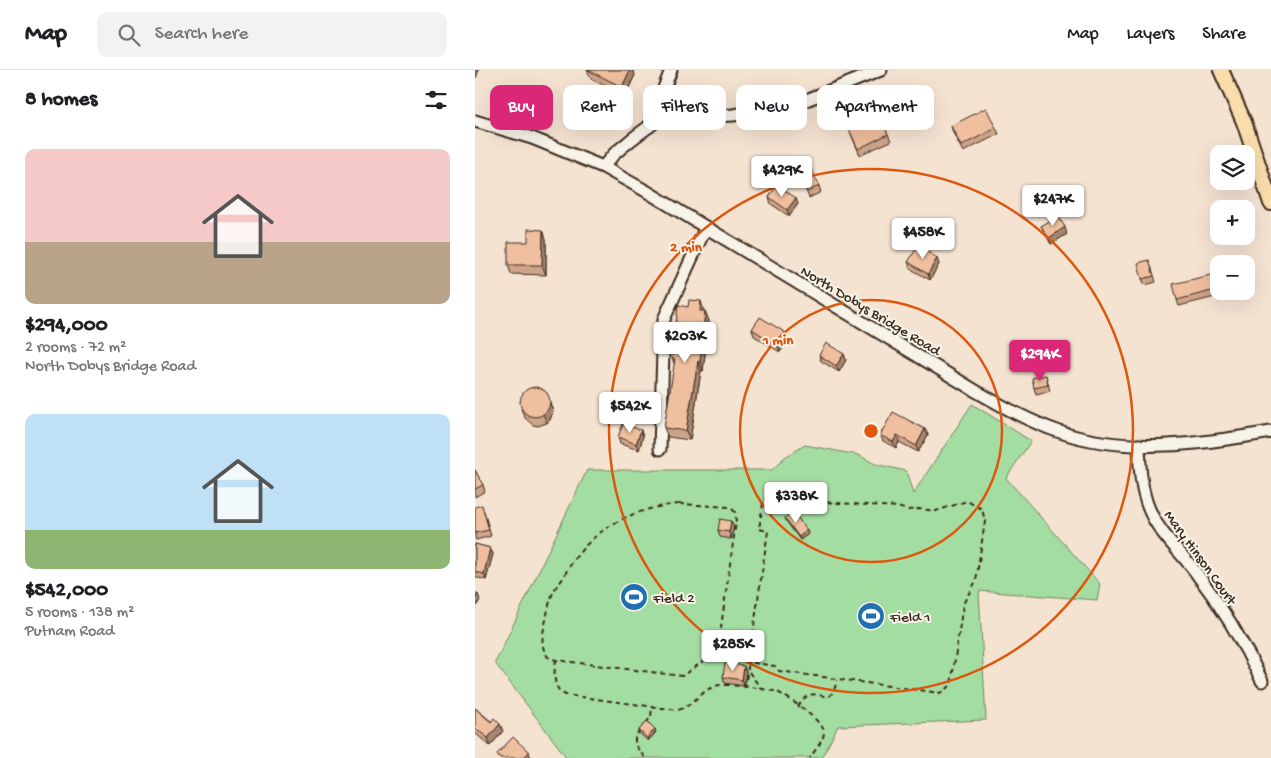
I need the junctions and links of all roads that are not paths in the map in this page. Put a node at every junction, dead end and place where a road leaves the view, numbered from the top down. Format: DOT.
graph roads {
  1 [pos="671,70"];
  2 [pos="881,70"];
  3 [pos="1221,70"];
  4 [pos="665,85"];
  5 [pos="726,115"];
  6 [pos="475,121"];
  7 [pos="645,130"];
  8 [pos="603,167"];
  9 [pos="1271,202"];
  10 [pos="705,227"];
  11 [pos="1271,432"];
  12 [pos="1139,445"];
  13 [pos="660,449"];
  14 [pos="1262,681"];
  1 -- 4 [label="street"];
  2 -- 5 [label="street"];
  3 -- 9 [label="main road"];
  6 -- 8 [label="street, North Dobys Bridge Road"];
  7 -- 8 [label="street"];
  8 -- 10 [label="street, North Dobys Bridge Road"];
  10 -- 12 [label="street, North Dobys Bridge Road"];
  10 -- 13 [label="street"];
  11 -- 12 [label="street, North Dobys Bridge Road"];
  12 -- 14 [label="street, Mary Hinson Court"];
}
